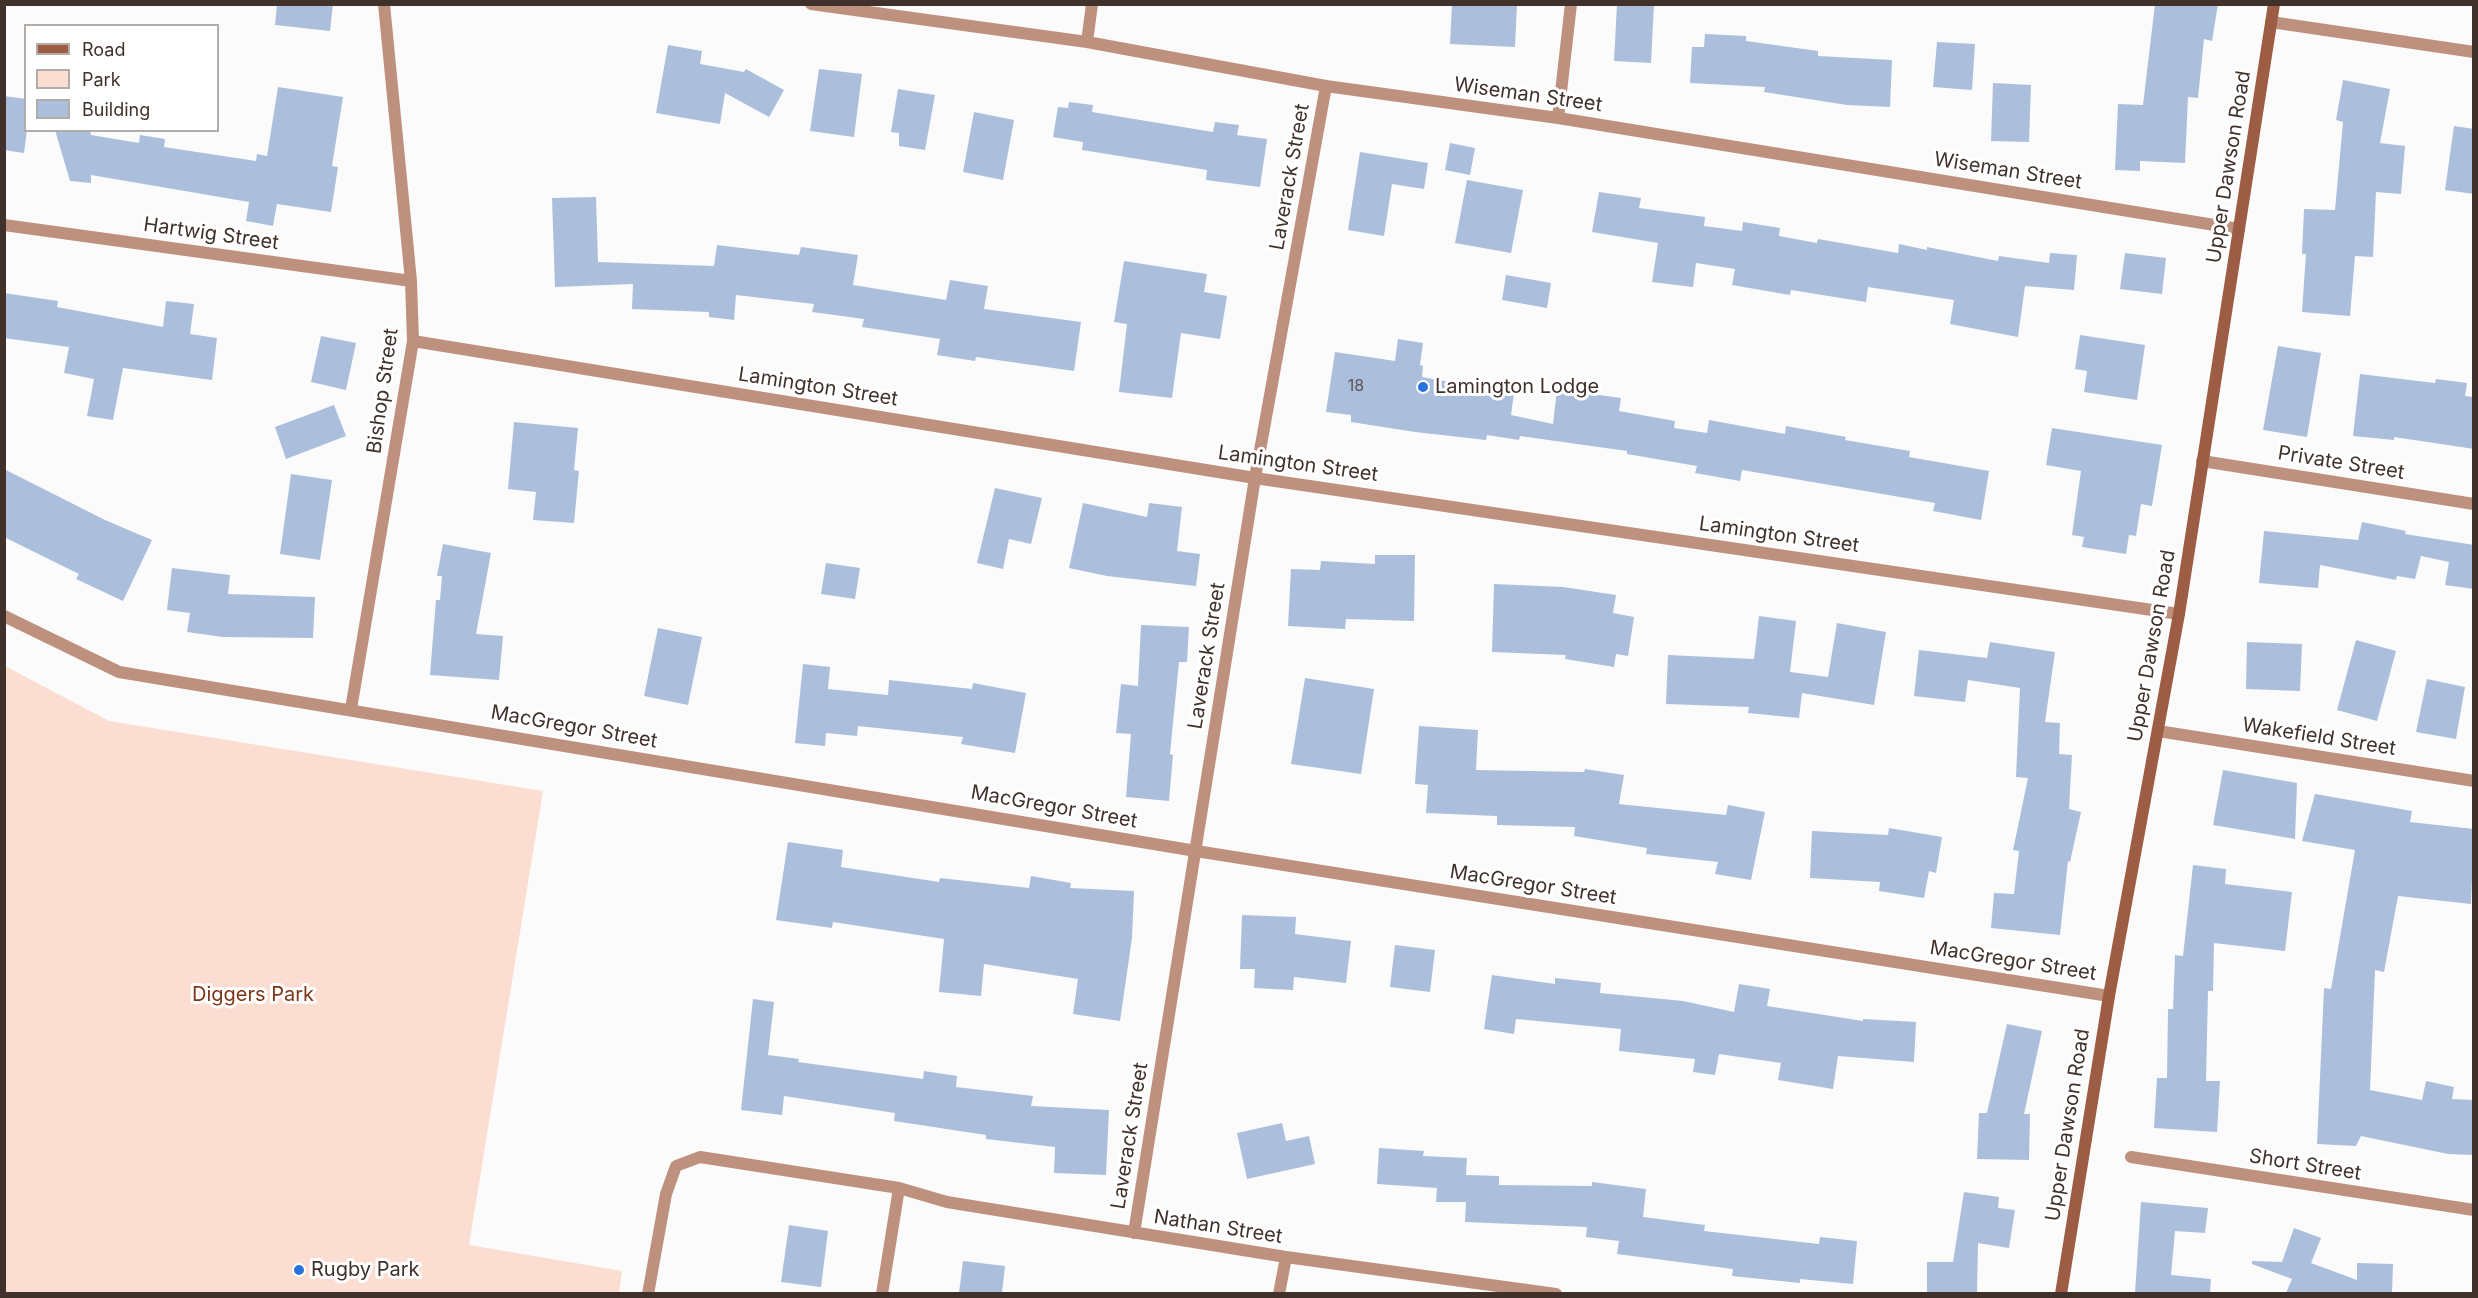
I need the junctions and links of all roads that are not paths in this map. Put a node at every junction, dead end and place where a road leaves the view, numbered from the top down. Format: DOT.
graph roads {
  1 [pos="384,4"];
  2 [pos="811,4"];
  3 [pos="1092,4"];
  4 [pos="1570,4"];
  5 [pos="2274,4"];
  6 [pos="2271,22"];
  7 [pos="1087,42"];
  8 [pos="2474,52"];
  9 [pos="1326,86"];
  10 [pos="1558,118"];
  11 [pos="4,225"];
  12 [pos="2240,229"];
  13 [pos="411,281"];
  14 [pos="413,341"];
  15 [pos="2202,461"];
  16 [pos="1255,478"];
  17 [pos="2474,504"];
  18 [pos="2179,614"];
  19 [pos="4,616"];
  20 [pos="351,709"];
  21 [pos="2158,731"];
  22 [pos="2474,782"];
  23 [pos="1196,851"];
  24 [pos="2109,996"];
  25 [pos="2131,1157"];
  26 [pos="899,1188"];
  27 [pos="2474,1210"];
  28 [pos="1134,1233"];
  29 [pos="1286,1257"];
  30 [pos="648,1293"];
  31 [pos="882,1293"];
  32 [pos="1280,1293"];
  33 [pos="1556,1293"];
  34 [pos="2061,1293"];
  1 -- 13 [label="street, Bishop Street"];
  2 -- 7 [label="street, Wiseman Street"];
  3 -- 7 [label="street"];
  4 -- 10 [label="street"];
  5 -- 6 [label="street, Upper Dawson Road"];
  6 -- 8 [label="street"];
  6 -- 12 [label="street, Upper Dawson Road"];
  7 -- 9 [label="street, Wiseman Street"];
  9 -- 10 [label="street, Wiseman Street"];
  9 -- 16 [label="street, Laverack Street"];
  10 -- 12 [label="street, Wiseman Street"];
  11 -- 13 [label="street, Hartwig Street"];
  12 -- 15 [label="street, Upper Dawson Road"];
  13 -- 14 [label="street, Bishop Street"];
  14 -- 16 [label="street, Lamington Street"];
  14 -- 20 [label="street, Bishop Street"];
  15 -- 17 [label="street, Private Street"];
  15 -- 18 [label="street, Upper Dawson Road"];
  16 -- 18 [label="street, Lamington Street"];
  16 -- 23 [label="street, Laverack Street"];
  18 -- 21 [label="street, Upper Dawson Road"];
  19 -- 20 [label="street, MacGregor Street"];
  20 -- 23 [label="street, MacGregor Street"];
  21 -- 22 [label="street, Wakefield Street"];
  21 -- 24 [label="street, Upper Dawson Road"];
  23 -- 24 [label="street, MacGregor Street"];
  23 -- 28 [label="street, Laverack Street"];
  24 -- 34 [label="street, Upper Dawson Road"];
  25 -- 27 [label="street, Short Street"];
  26 -- 28 [label="street, Nathan Street"];
  26 -- 30 [label="street, Nathan Street"];
  26 -- 31 [label="street"];
  28 -- 29 [label="street, Nathan Street"];
  29 -- 32 [label="street"];
  29 -- 33 [label="street, Nathan Street"];
}
